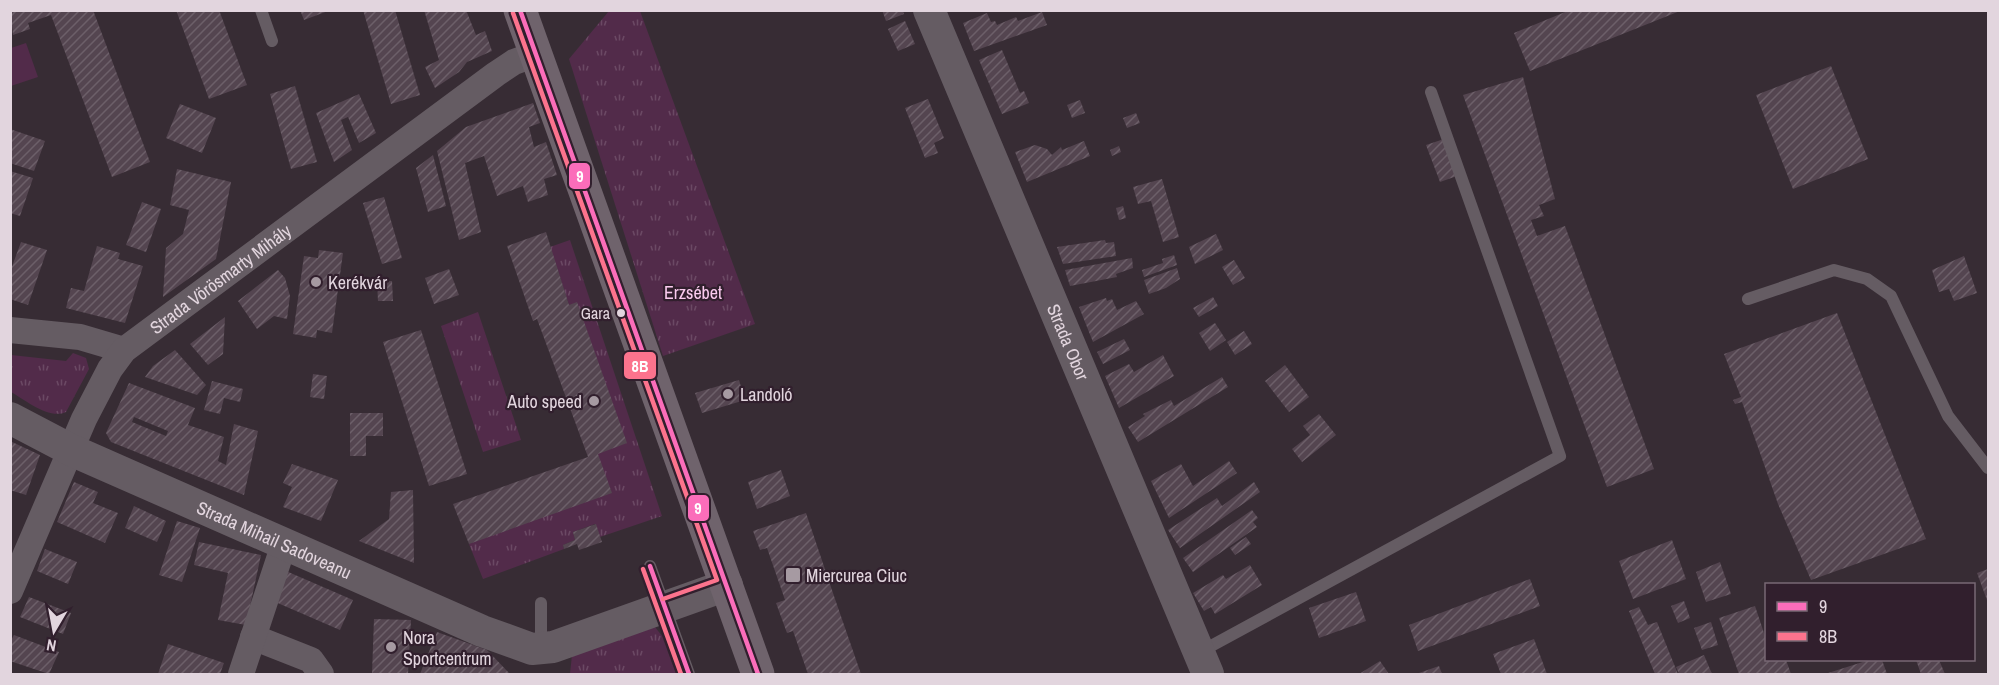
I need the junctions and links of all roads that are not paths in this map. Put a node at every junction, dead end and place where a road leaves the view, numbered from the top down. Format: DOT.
graph roads {
  1 [pos="261,10"];
  2 [pos="520,10"];
  3 [pos="929,10"];
  4 [pos="272,41"];
  5 [pos="536,54"];
  6 [pos="1431,92"];
  7 [pos="1748,298"];
  8 [pos="10,330"];
  9 [pos="124,351"];
  10 [pos="10,418"];
  11 [pos="71,450"];
  12 [pos="1989,468"];
  13 [pos="284,544"];
  14 [pos="650,566"];
  15 [pos="727,585"];
  16 [pos="10,591"];
  17 [pos="541,603"];
  18 [pos="665,606"];
  19 [pos="253,637"];
  20 [pos="545,662"];
  21 [pos="1204,663"];
  22 [pos="241,675"];
  23 [pos="321,675"];
  24 [pos="689,675"];
  25 [pos="758,675"];
  1 -- 4 [label="lane"];
  2 -- 5 [label="main road"];
  3 -- 21 [label="street, Strada Obor"];
  5 -- 9 [label="street, Strada Vörösmarty Mihály"];
  5 -- 15 [label="main road"];
  6 -- 21 [label="lane"];
  7 -- 12 [label="lane"];
  8 -- 9 [label="street"];
  9 -- 11 [label="street, Strada Vörösmarty Mihály"];
  10 -- 11 [label="street, Strada Mihail Sadoveanu"];
  11 -- 13 [label="street, Strada Mihail Sadoveanu"];
  11 -- 16 [label="street, Strada Vörösmarty Mihály"];
  13 -- 19 [label="street"];
  13 -- 20 [label="street, Strada Mihail Sadoveanu"];
  14 -- 18 [label="lane"];
  15 -- 18 [label="street"];
  15 -- 25 [label="main road"];
  17 -- 20 [label="lane"];
  18 -- 20 [label="street"];
  18 -- 24 [label="lane"];
  19 -- 22 [label="street"];
  19 -- 23 [label="street"];
}
